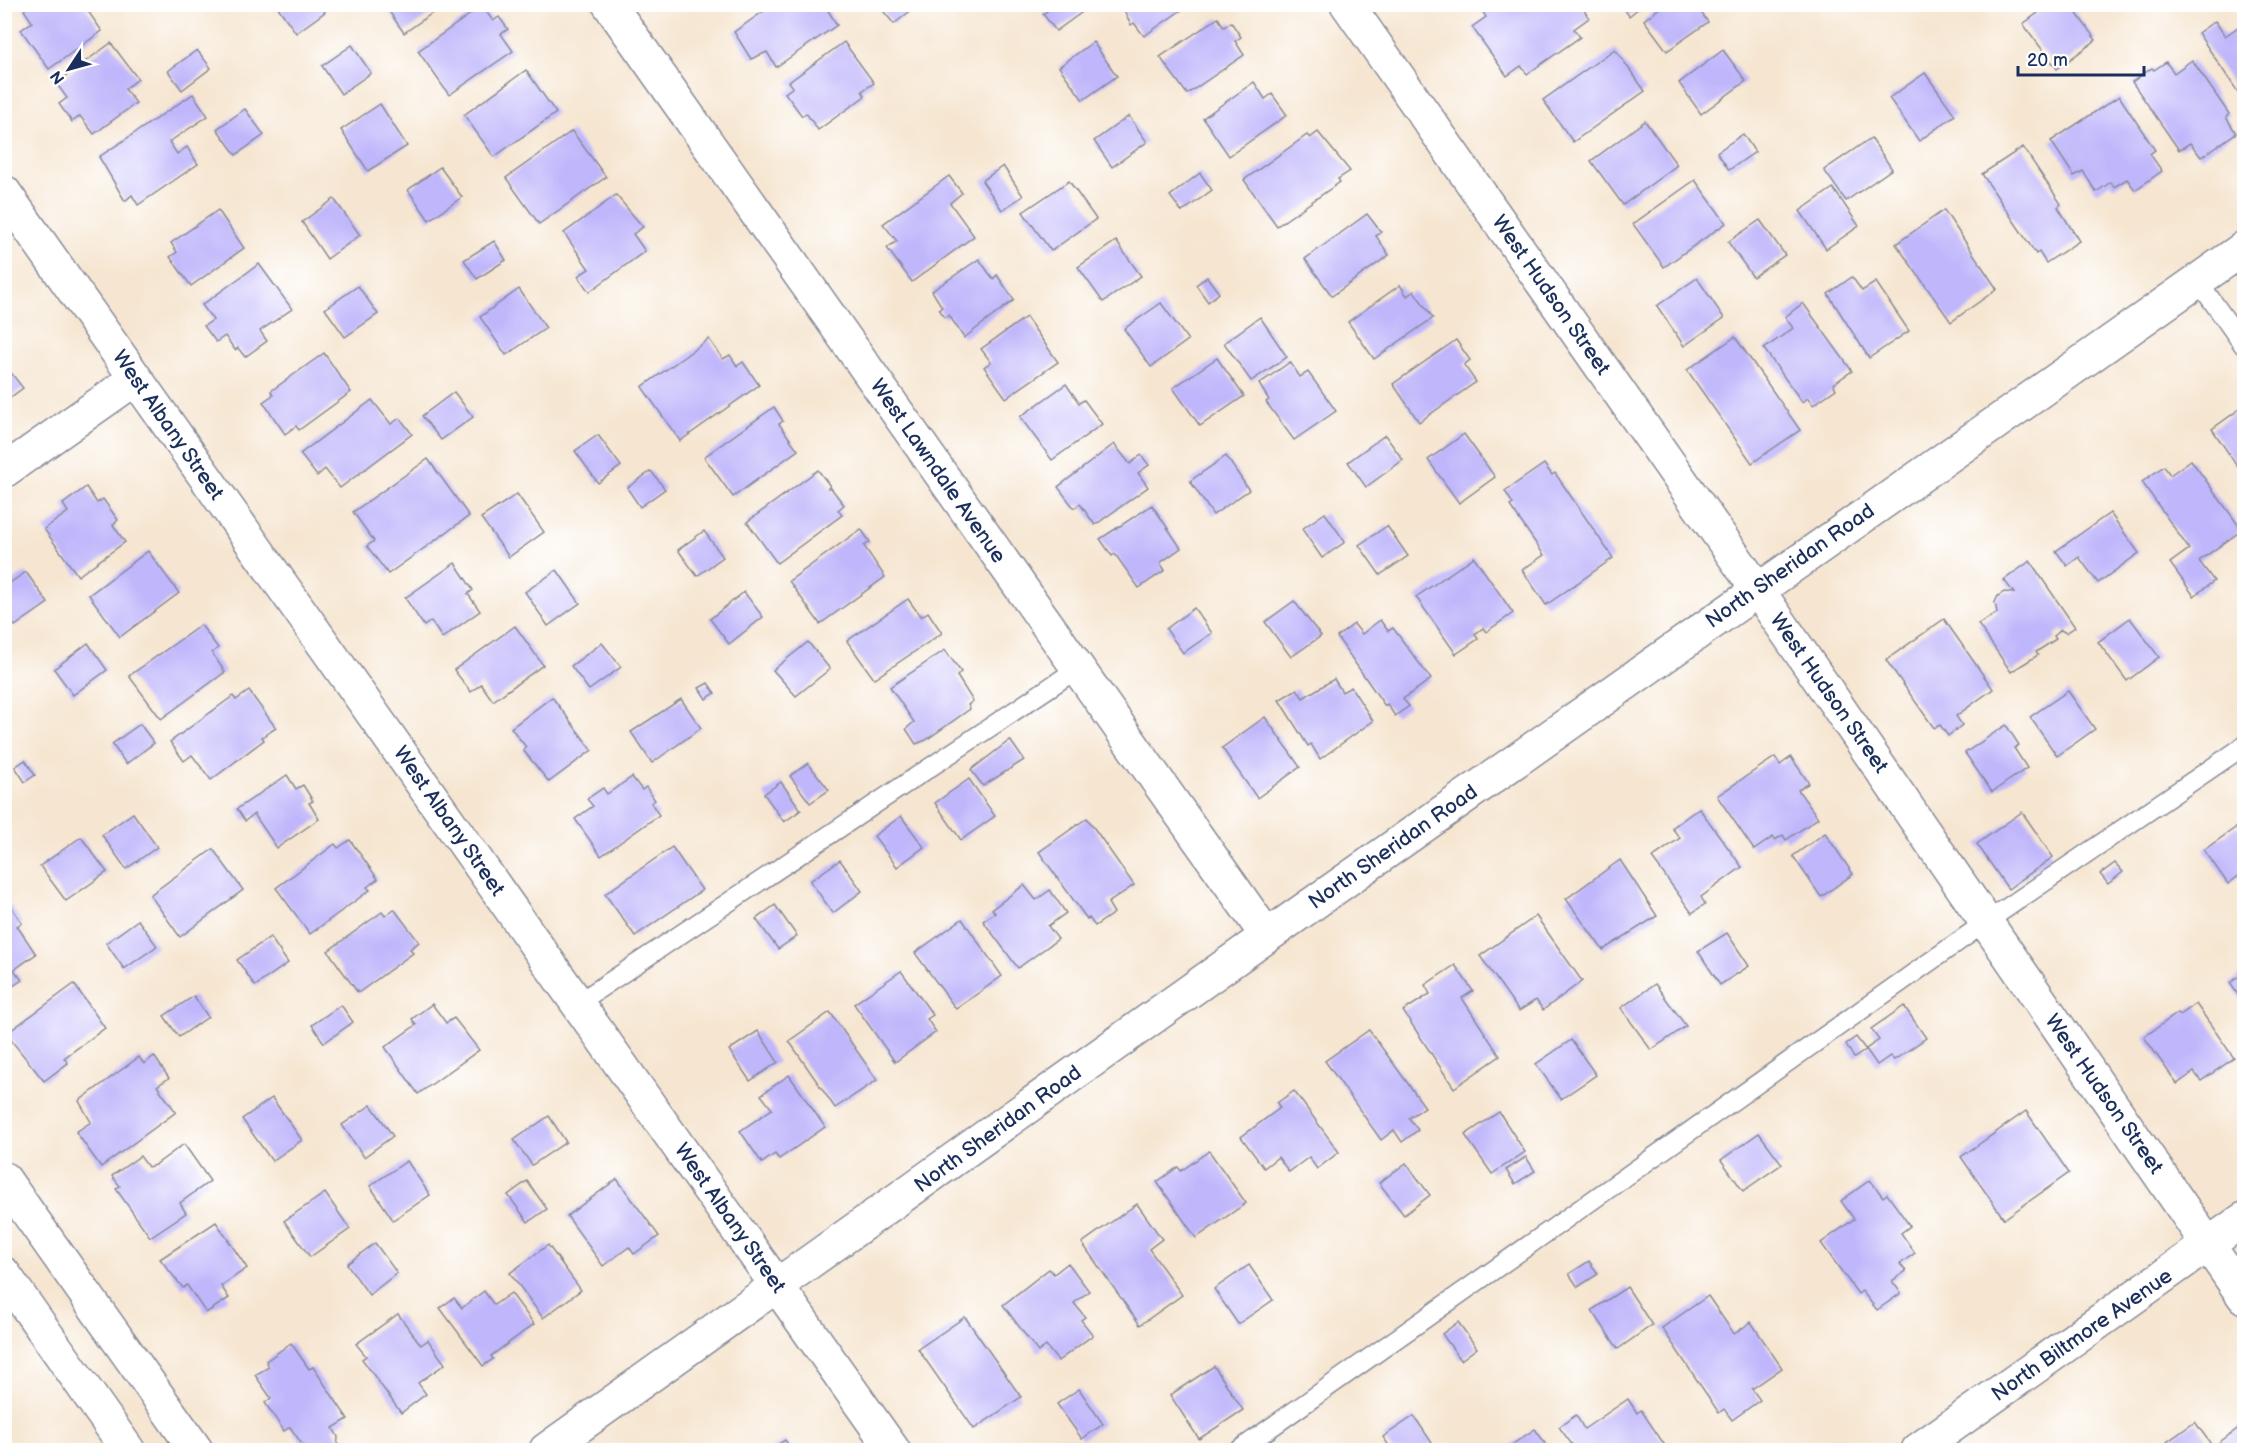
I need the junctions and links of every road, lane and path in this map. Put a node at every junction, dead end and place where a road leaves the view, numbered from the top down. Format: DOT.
graph roads {
  1 [pos="609,4"];
  2 [pos="1347,4"];
  3 [pos="4,192"];
  4 [pos="2244,248"];
  5 [pos="2198,281"];
  6 [pos="2244,346"];
  7 [pos="135,379"];
  8 [pos="4,471"];
  9 [pos="1757,589"];
  10 [pos="1077,669"];
  11 [pos="2244,746"];
  12 [pos="1986,922"];
  13 [pos="1267,936"];
  14 [pos="578,1003"];
  15 [pos="4,1179"];
  16 [pos="2244,1219"];
  17 [pos="2208,1245"];
  18 [pos="4,1274"];
  19 [pos="779,1287"];
  20 [pos="2244,1297"];
  21 [pos="128,1450"];
  22 [pos="196,1450"];
  23 [pos="546,1450"];
  24 [pos="893,1450"];
  25 [pos="1239,1450"];
  26 [pos="1918,1450"];
  1 -- 10 [label="street, West Lawndale Avenue"];
  2 -- 9 [label="street, West Hudson Street"];
  3 -- 7 [label="street, West Albany Street"];
  4 -- 5 [label="street, North Sheridan Road"];
  5 -- 6 [label="lane"];
  5 -- 9 [label="street, North Sheridan Road"];
  7 -- 8 [label="street"];
  7 -- 14 [label="street, West Albany Street"];
  9 -- 12 [label="street, West Hudson Street"];
  9 -- 13 [label="street, North Sheridan Road"];
  10 -- 13 [label="street, West Lawndale Avenue"];
  10 -- 14 [label="lane"];
  11 -- 12 [label="lane"];
  12 -- 17 [label="street, West Hudson Street"];
  12 -- 25 [label="lane"];
  13 -- 19 [label="street, North Sheridan Road"];
  14 -- 19 [label="street, West Albany Street"];
  15 -- 22 [label="street"];
  16 -- 17 [label="street, North Biltmore Avenue"];
  17 -- 20 [label="street, West Hudson Street"];
  17 -- 26 [label="street, North Biltmore Avenue"];
  18 -- 21 [label="street"];
  19 -- 23 [label="street, North Sheridan Road"];
  19 -- 24 [label="street, West Albany Street"];
}
